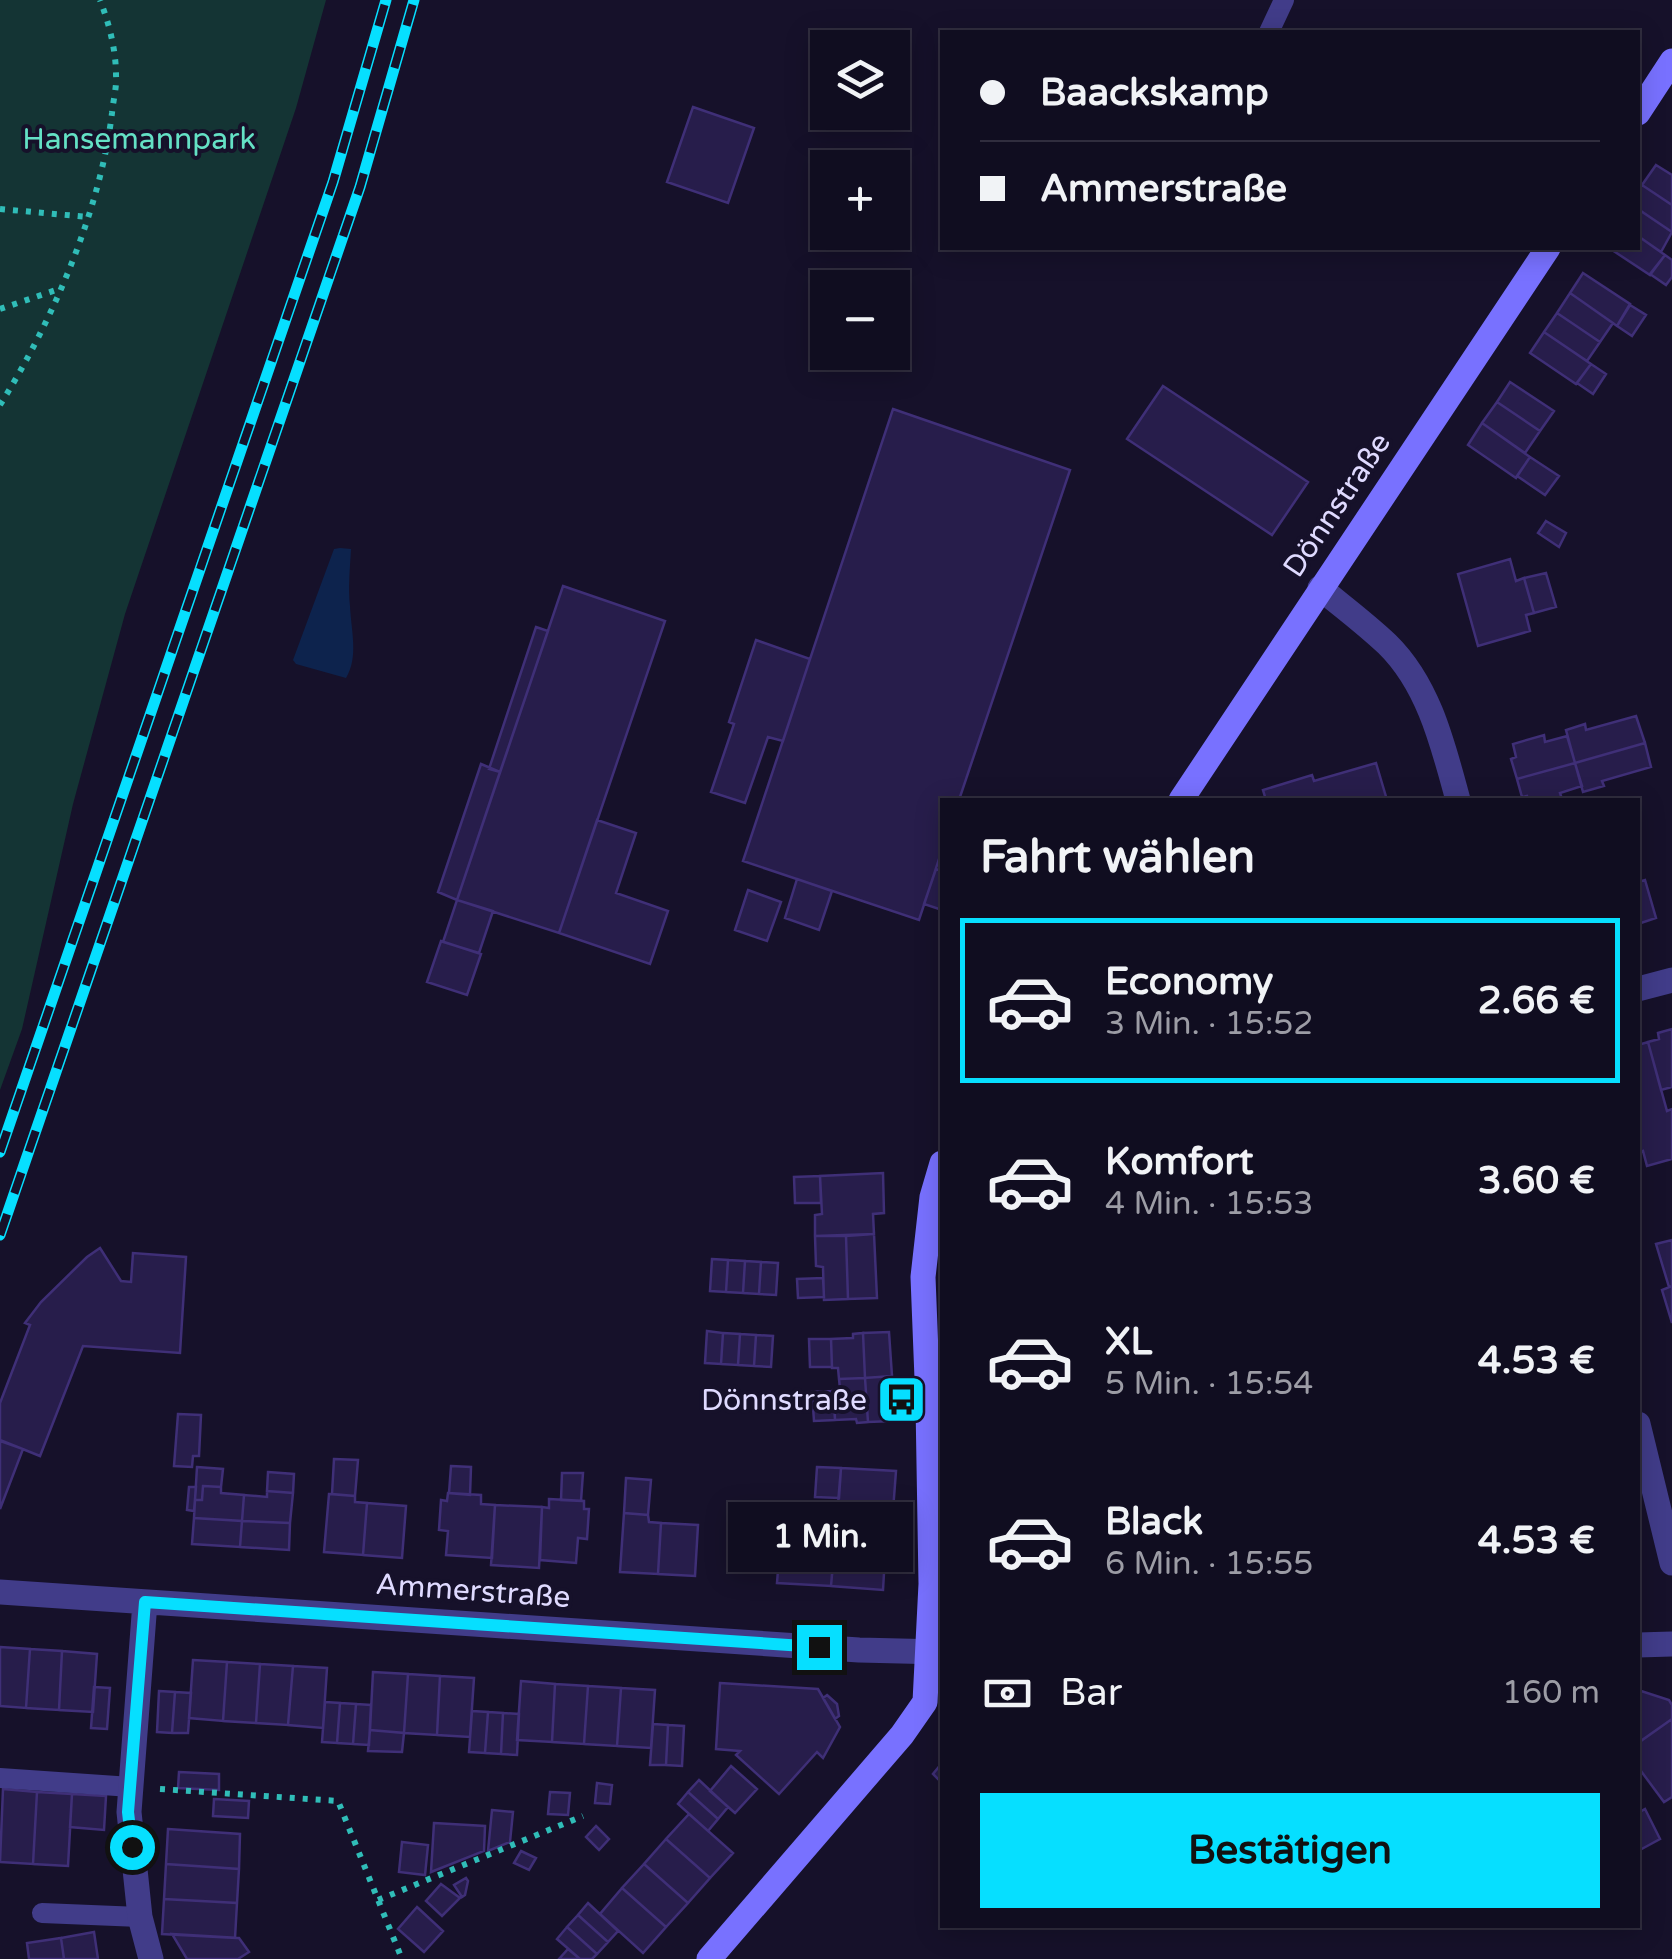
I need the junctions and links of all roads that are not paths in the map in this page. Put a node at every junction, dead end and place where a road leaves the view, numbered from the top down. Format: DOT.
graph roads {
  1 [pos="1284,0"];
  2 [pos="1270,30"];
  3 [pos="1672,62"];
  4 [pos="1640,110"];
  5 [pos="1547,250"];
  6 [pos="1320,588"];
  7 [pos="1182,798"];
  8 [pos="1457,798"];
  9 [pos="1672,980"];
  10 [pos="1640,988"];
  11 [pos="940,1170"];
  12 [pos="1640,1432"];
  13 [pos="1672,1564"];
  14 [pos="0,1592"];
  15 [pos="145,1602"];
  16 [pos="1672,1644"];
  17 [pos="1640,1645"];
  18 [pos="935,1652"];
  19 [pos="0,1778"];
  20 [pos="130,1787"];
  21 [pos="42,1912"];
  22 [pos="140,1917"];
  23 [pos="152,1959"];
  24 [pos="708,1959"];
  1 -- 2 [label="lane"];
  3 -- 4 [label="street"];
  5 -- 6 [label="street, Dönnstraße"];
  6 -- 7 [label="street, Dönnstraße"];
  6 -- 8 [label="street"];
  9 -- 10 [label="street"];
  11 -- 18 [label="street"];
  12 -- 13 [label="street"];
  14 -- 15 [label="street, Ammerstraße"];
  15 -- 18 [label="street, Ammerstraße"];
  15 -- 20 [label="street"];
  16 -- 17 [label="street"];
  18 -- 24 [label="street"];
  19 -- 20 [label="lane"];
  20 -- 22 [label="street"];
  21 -- 22 [label="lane"];
  22 -- 23 [label="street"];
}
